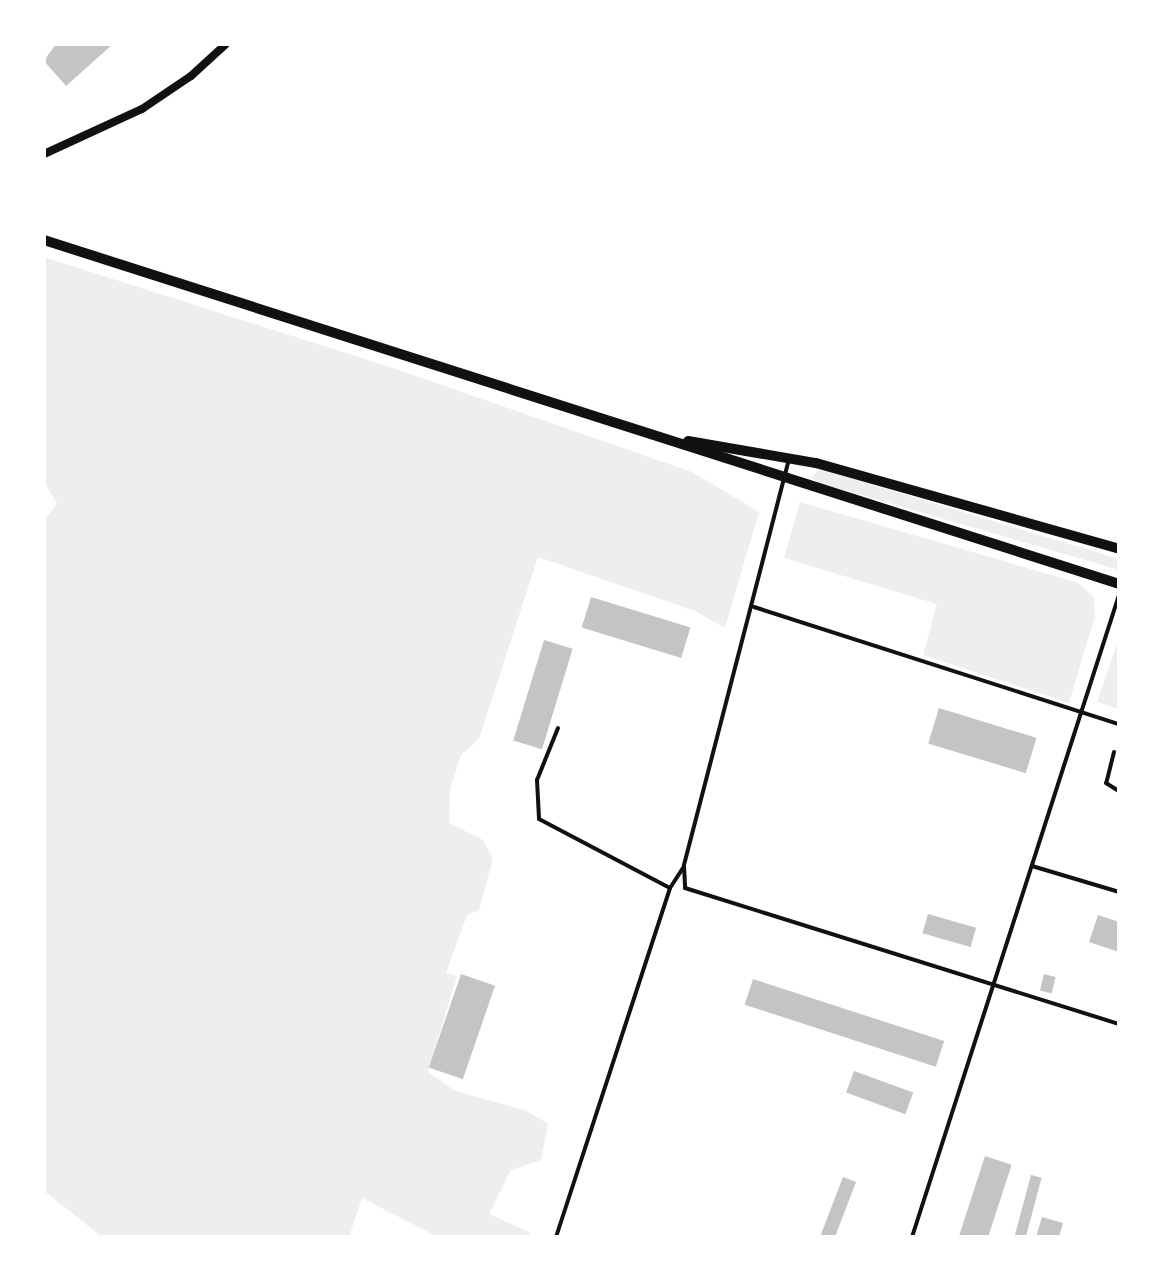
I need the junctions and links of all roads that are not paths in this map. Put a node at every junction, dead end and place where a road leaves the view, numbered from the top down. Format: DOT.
graph roads {
  1 [pos="226,44"];
  2 [pos="44,154"];
  3 [pos="44,240"];
  4 [pos="663,436"];
  5 [pos="789,458"];
  6 [pos="783,480"];
  7 [pos="1119,549"];
  8 [pos="1119,584"];
  9 [pos="1119,595"];
  10 [pos="754,607"];
  11 [pos="1080,711"];
  12 [pos="1119,724"];
  13 [pos="558,728"];
  14 [pos="1114,752"];
  15 [pos="1119,791"];
  16 [pos="684,866"];
  17 [pos="1032,866"];
  18 [pos="670,888"];
  19 [pos="1119,892"];
  20 [pos="991,985"];
  21 [pos="1119,1024"];
  22 [pos="556,1237"];
  23 [pos="912,1237"];
  1 -- 2 [label="street"];
  3 -- 4 [label="street"];
  4 -- 5 [label="street"];
  4 -- 6 [label="street"];
  5 -- 6 [label="lane"];
  5 -- 7 [label="street"];
  6 -- 8 [label="street"];
  6 -- 10 [label="lane"];
  9 -- 11 [label="lane"];
  10 -- 11 [label="lane"];
  10 -- 16 [label="lane"];
  11 -- 12 [label="lane"];
  11 -- 17 [label="lane"];
  13 -- 18 [label="lane"];
  14 -- 15 [label="lane"];
  16 -- 18 [label="lane"];
  16 -- 20 [label="lane"];
  17 -- 19 [label="lane"];
  17 -- 20 [label="lane"];
  18 -- 22 [label="lane"];
  20 -- 21 [label="lane"];
  20 -- 23 [label="lane"];
}
